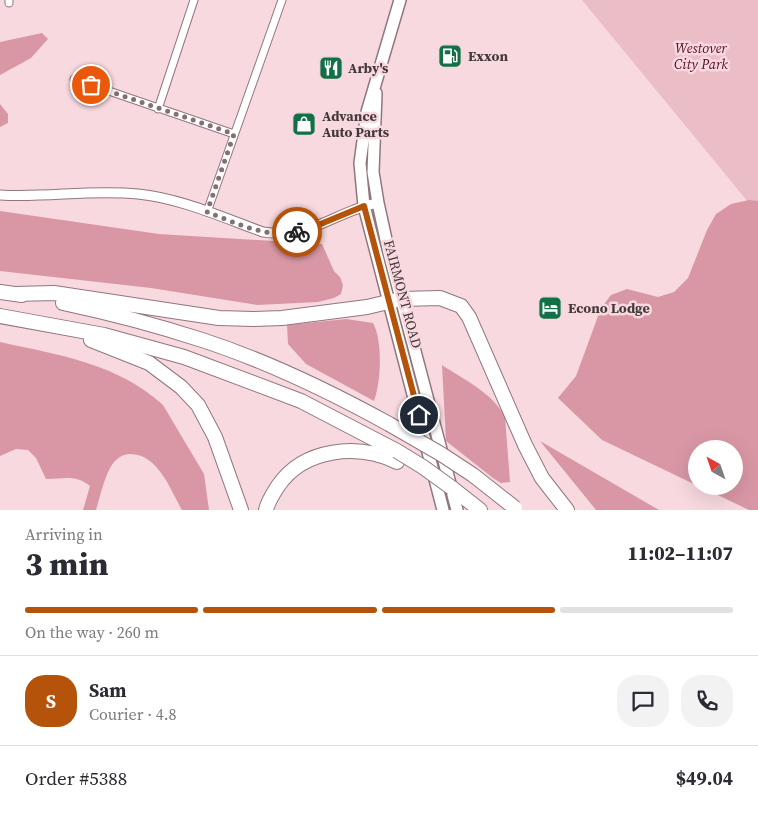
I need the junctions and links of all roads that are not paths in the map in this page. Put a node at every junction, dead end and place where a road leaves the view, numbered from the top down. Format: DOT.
graph roads {
  1 [pos="194,0"];
  2 [pos="282,0"];
  3 [pos="400,0"];
  4 [pos="74,79"];
  5 [pos="376,83"];
  6 [pos="158,109"];
  7 [pos="234,134"];
  8 [pos="0,195"];
  9 [pos="378,203"];
  10 [pos="364,206"];
  11 [pos="207,212"];
  12 [pos="0,292"];
  13 [pos="14,294"];
  14 [pos="395,300"];
  15 [pos="0,316"];
  16 [pos="38,323"];
  17 [pos="397,457"];
  18 [pos="517,509"];
  19 [pos="241,510"];
  20 [pos="266,510"];
  21 [pos="443,510"];
  22 [pos="457,510"];
  23 [pos="480,510"];
  24 [pos="567,510"];
  1 -- 6 [label="street"];
  2 -- 7 [label="street"];
  3 -- 5 [label="main road, FAIRMONT ROAD"];
  4 -- 6 [label="street"];
  5 -- 9 [label="main road, FAIRMONT ROAD"];
  5 -- 10 [label="main road, FAIRMONT ROAD"];
  6 -- 7 [label="street"];
  7 -- 11 [label="street"];
  8 -- 11 [label="street"];
  9 -- 10 [label="street"];
  9 -- 14 [label="main road, FAIRMONT ROAD"];
  10 -- 11 [label="street"];
  10 -- 14 [label="main road, FAIRMONT ROAD"];
  12 -- 13 [label="highway"];
  13 -- 14 [label="highway"];
  13 -- 18 [label="highway, bridge"];
  14 -- 21 [label="main road, FAIRMONT ROAD"];
  14 -- 22 [label="main road, FAIRMONT ROAD"];
  14 -- 24 [label="highway"];
  15 -- 16 [label="highway"];
  16 -- 17 [label="highway"];
  16 -- 19 [label="highway"];
  17 -- 20 [label="highway"];
  17 -- 23 [label="highway, bridge"];
}
